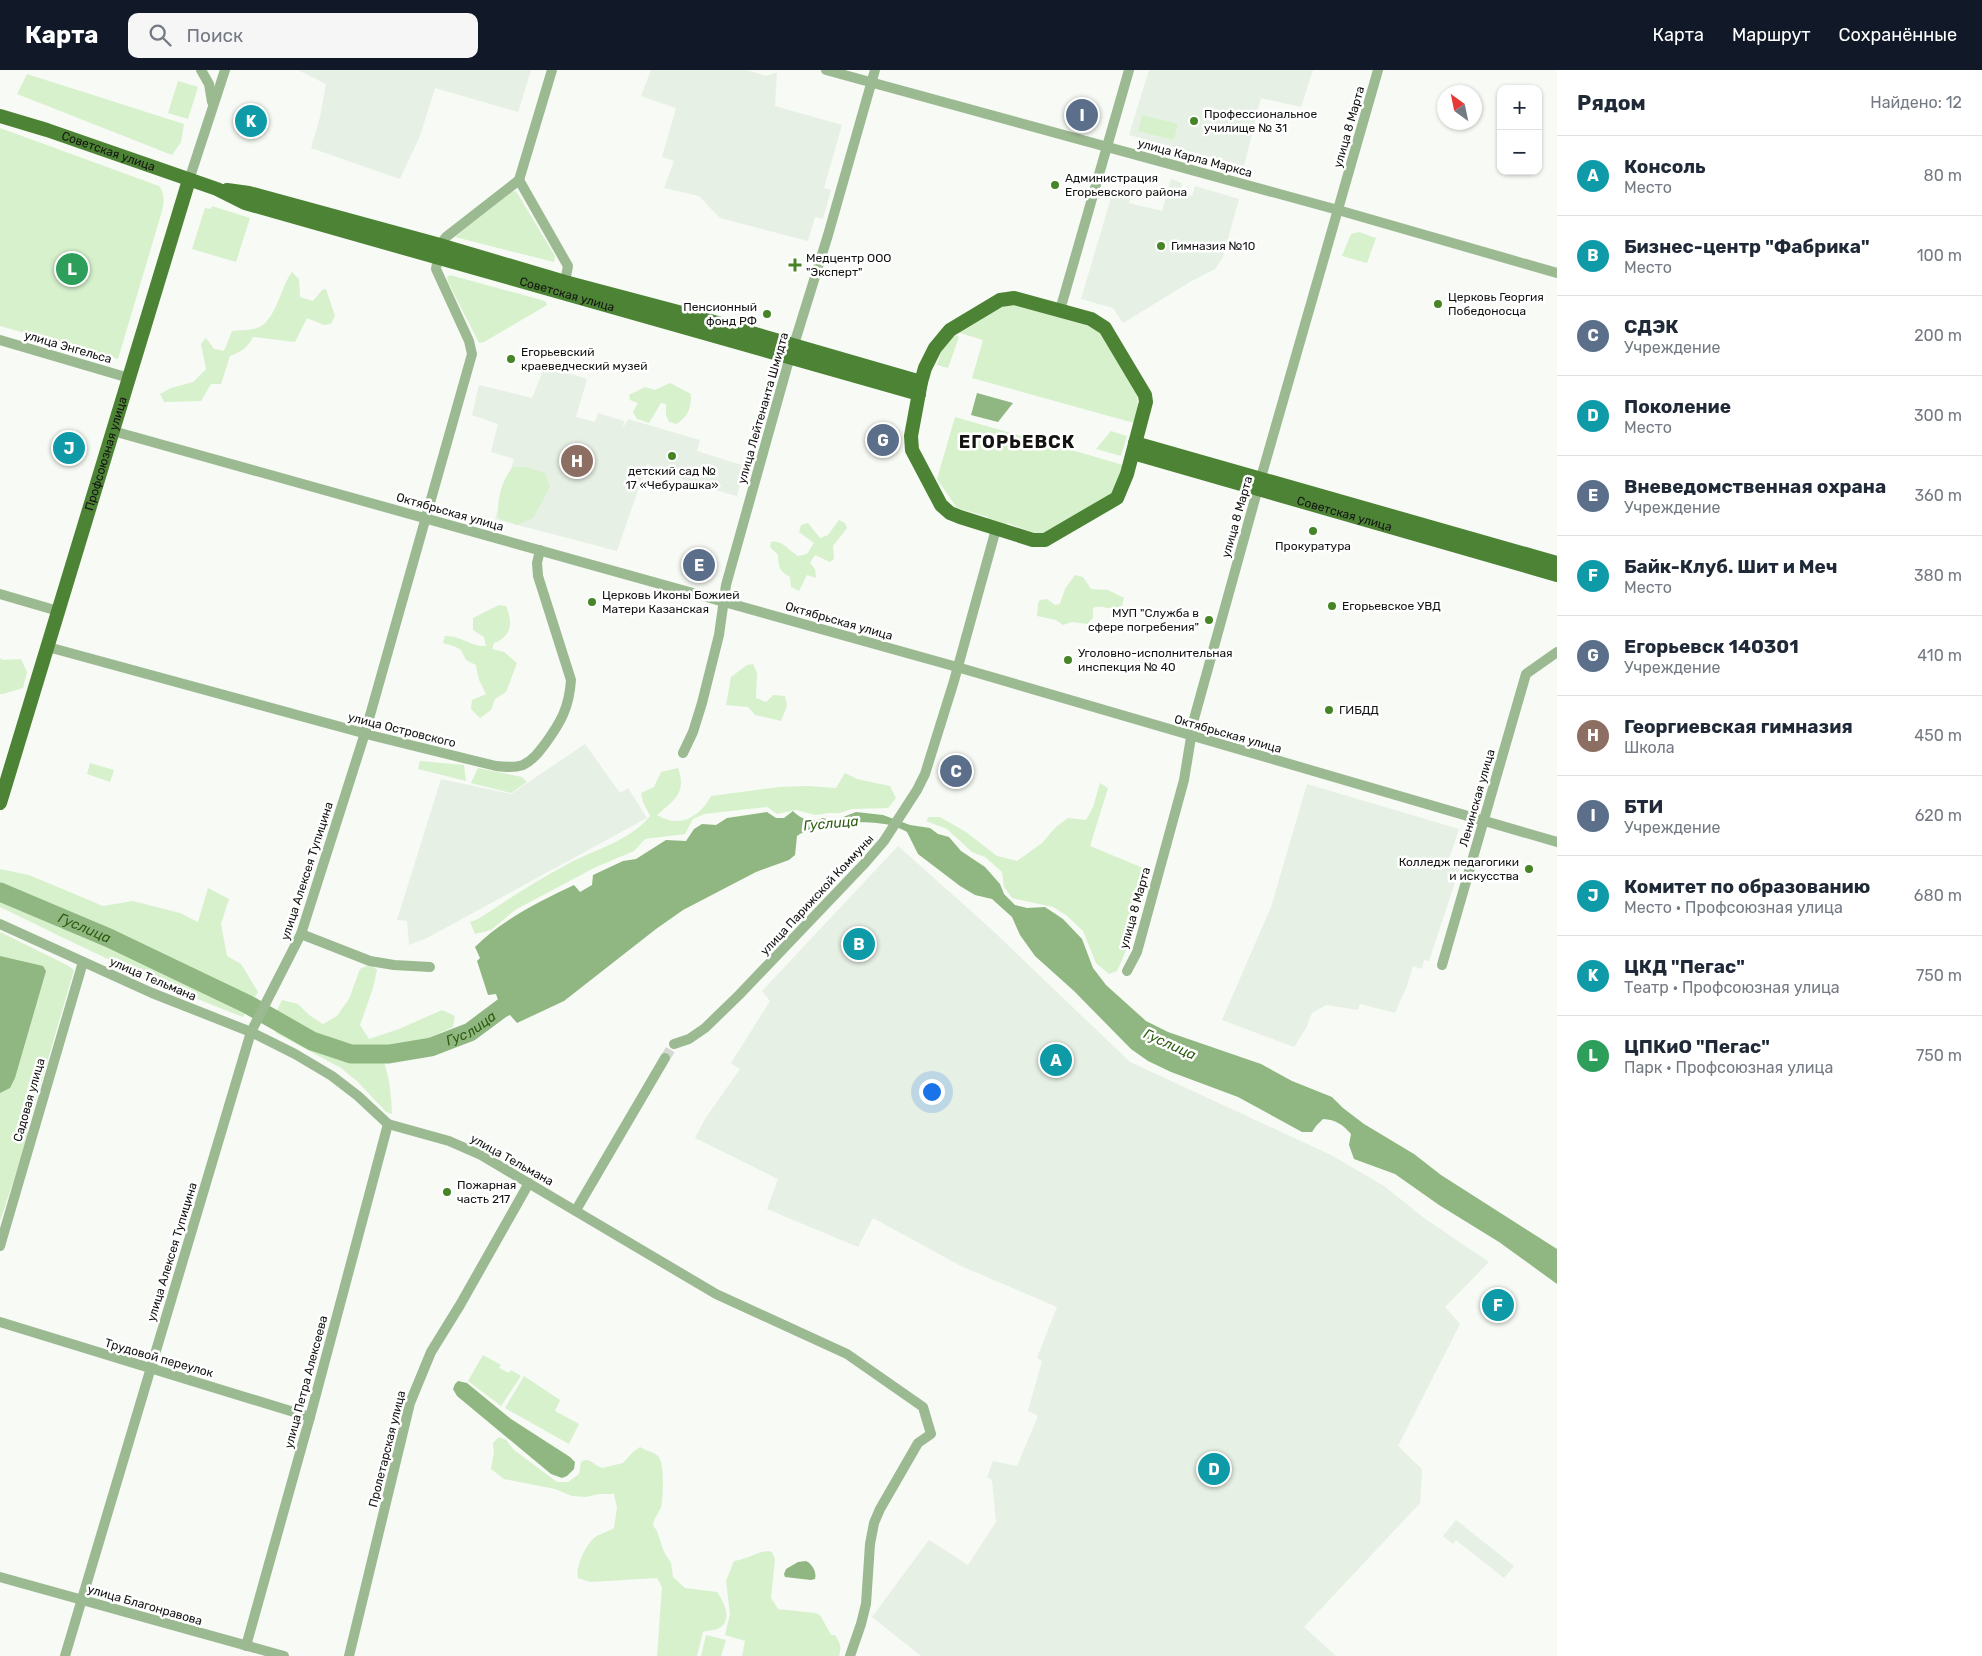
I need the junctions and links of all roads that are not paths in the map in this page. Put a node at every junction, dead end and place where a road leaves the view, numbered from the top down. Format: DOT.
graph roads {
  1 [pos="202,70"];
  2 [pos="223,70"];
  3 [pos="552,70"];
  4 [pos="826,70"];
  5 [pos="875,70"];
  6 [pos="1129,70"];
  7 [pos="1378,70"];
  8 [pos="872,83"];
  9 [pos="212,105"];
  10 [pos="0,116"];
  11 [pos="1106,147"];
  12 [pos="189,180"];
  13 [pos="519,180"];
  14 [pos="1338,210"];
  15 [pos="438,252"];
  16 [pos="1557,273"];
  17 [pos="565,282"];
  18 [pos="1060,310"];
  19 [pos="0,340"];
  20 [pos="791,351"];
  21 [pos="129,378"];
  22 [pos="920,388"];
  23 [pos="113,431"];
  24 [pos="1134,448"];
  25 [pos="1259,483"];
  26 [pos="426,518"];
  27 [pos="996,529"];
  28 [pos="540,550"];
  29 [pos="1557,563"];
  30 [pos="1557,575"];
  31 [pos="0,594"];
  32 [pos="724,602"];
  33 [pos="58,612"];
  34 [pos="48,647"];
  35 [pos="1557,652"];
  36 [pos="957,667"];
  37 [pos="365,733"];
  38 [pos="1191,736"];
  39 [pos="683,754"];
  40 [pos="0,803"];
  41 [pos="1484,821"];
  42 [pos="1557,842"];
  43 [pos="0,924"];
  44 [pos="301,934"];
  45 [pos="83,962"];
  46 [pos="1442,965"];
  47 [pos="430,967"];
  48 [pos="1127,971"];
  49 [pos="251,1032"];
  50 [pos="674,1044"];
  51 [pos="665,1058"];
  52 [pos="388,1124"];
  53 [pos="529,1183"];
  54 [pos="576,1210"];
  55 [pos="0,1246"];
  56 [pos="0,1322"];
  57 [pos="151,1367"];
  58 [pos="310,1417"];
  59 [pos="0,1577"];
  60 [pos="82,1600"];
  61 [pos="246,1646"];
  62 [pos="65,1656"];
  63 [pos="284,1656"];
  64 [pos="349,1656"];
  65 [pos="850,1656"];
  1 -- 2 [label="street"];
  1 -- 9 [label="street, Профсоюзная улица"];
  2 -- 9 [label="street, Профсоюзная улица"];
  3 -- 13 [label="street"];
  4 -- 8 [label="street, улица Карла Маркса"];
  5 -- 8 [label="street, улица Лейтенанта Шмидта"];
  6 -- 11 [label="street"];
  7 -- 14 [label="street, улица 8 Марта"];
  8 -- 11 [label="street, улица Карла Маркса"];
  8 -- 20 [label="street, улица Лейтенанта Шмидта"];
  9 -- 12 [label="street, Профсоюзная улица"];
  10 -- 12 [label="main road, Советская улица"];
  11 -- 14 [label="street, улица Карла Маркса"];
  11 -- 18 [label="street"];
  12 -- 15 [label="main road, Советская улица"];
  12 -- 21 [label="main road, Профсоюзная улица"];
  13 -- 15 [label="street"];
  13 -- 17 [label="street"];
  14 -- 16 [label="street, улица Карла Маркса"];
  14 -- 25 [label="street, улица 8 Марта"];
  15 -- 17 [label="main road, Советская улица"];
  15 -- 20 [label="main road, Советская улица"];
  15 -- 26 [label="street, улица Алексея Тупицина"];
  17 -- 20 [label="main road, Советская улица"];
  18 -- 22 [label="main road"];
  18 -- 24 [label="main road"];
  19 -- 21 [label="street, улица Энгельса"];
  20 -- 22 [label="main road, Советская улица"];
  20 -- 32 [label="street, улица Лейтенанта Шмидта"];
  21 -- 23 [label="main road, Профсоюзная улица"];
  22 -- 27 [label="main road"];
  23 -- 26 [label="street, Октябрьская улица"];
  23 -- 33 [label="main road, Профсоюзная улица"];
  24 -- 25 [label="main road, Советская улица"];
  24 -- 27 [label="main road"];
  25 -- 29 [label="main road, Советская улица"];
  25 -- 30 [label="main road, Советская улица"];
  25 -- 38 [label="street, улица 8 Марта"];
  26 -- 28 [label="street, Октябрьская улица"];
  26 -- 37 [label="street, улица Алексея Тупицина"];
  27 -- 36 [label="street, улица Парижской Коммуны"];
  28 -- 32 [label="street, Октябрьская улица"];
  28 -- 37 [label="street, улица Островского"];
  31 -- 33 [label="street"];
  32 -- 36 [label="street, Октябрьская улица"];
  32 -- 39 [label="street, улица Лейтенанта Шмидта"];
  33 -- 34 [label="main road, Профсоюзная улица"];
  34 -- 37 [label="street, улица Островского"];
  34 -- 40 [label="main road, Профсоюзная улица"];
  35 -- 41 [label="street, Ленинская улица"];
  36 -- 38 [label="street, Октябрьская улица"];
  36 -- 50 [label="street, улица Парижской Коммуны"];
  37 -- 44 [label="street, улица Алексея Тупицина"];
  38 -- 41 [label="street, Октябрьская улица"];
  38 -- 48 [label="street, улица 8 Марта"];
  41 -- 42 [label="street, Октябрьская улица"];
  41 -- 46 [label="street, Ленинская улица"];
  43 -- 45 [label="street, улица Тельмана"];
  44 -- 47 [label="street"];
  44 -- 49 [label="street, улица Алексея Тупицина"];
  45 -- 49 [label="street, улица Тельмана"];
  45 -- 55 [label="street, Садовая улица"];
  49 -- 52 [label="street, улица Тельмана"];
  49 -- 57 [label="street, улица Алексея Тупицина"];
  51 -- 54 [label="street"];
  52 -- 53 [label="street, улица Тельмана"];
  52 -- 58 [label="street, улица Петра Алексеева"];
  53 -- 54 [label="street, улица Тельмана"];
  53 -- 64 [label="street, Пролетарская улица"];
  54 -- 65 [label="street, улица Тельмана"];
  56 -- 57 [label="street, Трудовой переулок"];
  57 -- 58 [label="street, Трудовой переулок"];
  57 -- 60 [label="street, улица Алексея Тупицина"];
  58 -- 61 [label="street, улица Петра Алексеева"];
  59 -- 60 [label="street, улица Благонравова"];
  60 -- 61 [label="street, улица Благонравова"];
  60 -- 62 [label="street, улица Алексея Тупицина"];
  61 -- 63 [label="street, улица Благонравова"];
}
